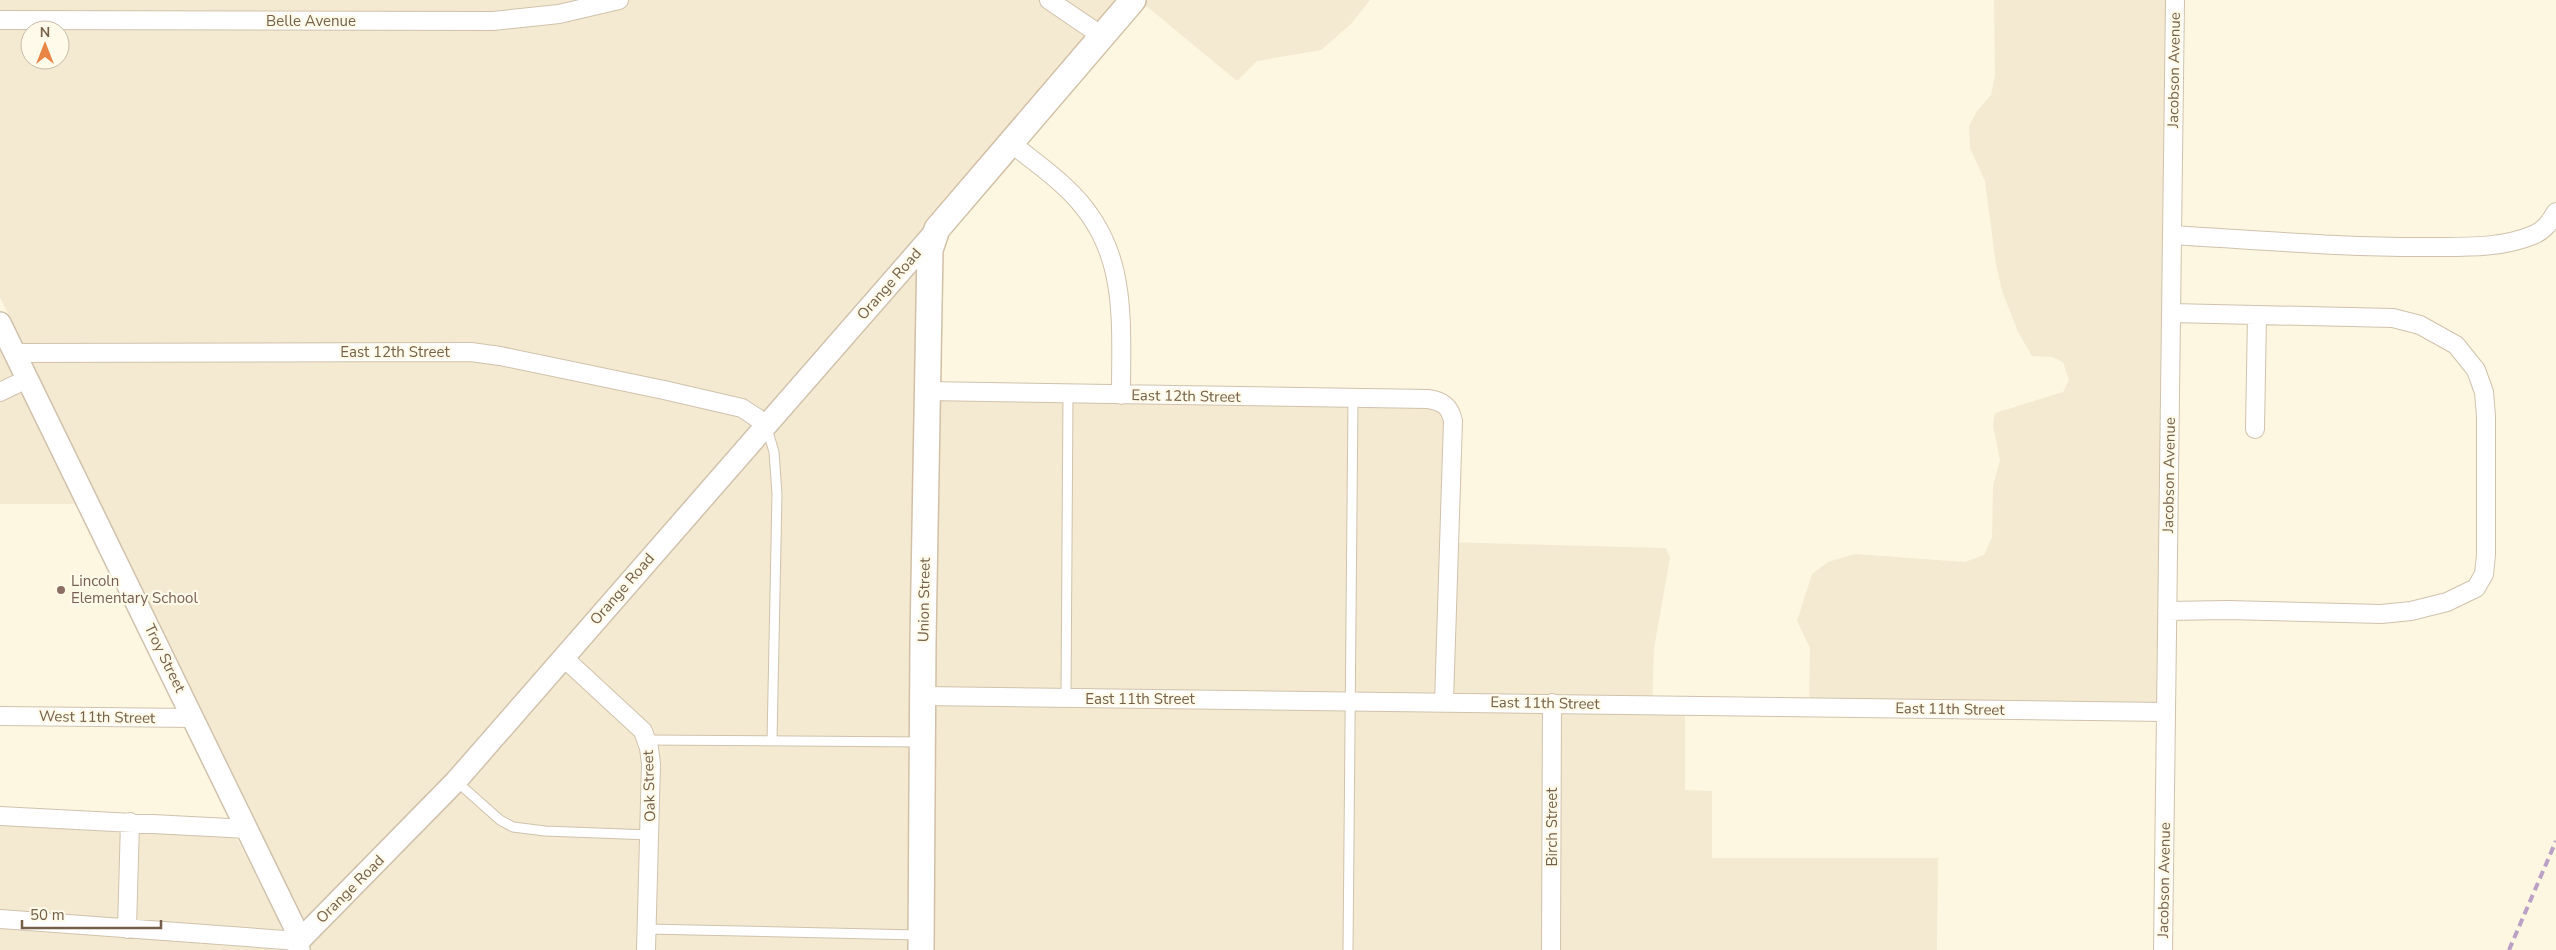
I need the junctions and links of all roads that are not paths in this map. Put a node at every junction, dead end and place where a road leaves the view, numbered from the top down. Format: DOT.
graph roads {
  1 [pos="619,0"];
  2 [pos="1049,0"];
  3 [pos="1134,0"];
  4 [pos="2175,0"];
  5 [pos="0,20"];
  6 [pos="1102,36"];
  7 [pos="1011,142"];
  8 [pos="2556,212"];
  9 [pos="2172,235"];
  10 [pos="934,240"];
  11 [pos="2171,313"];
  12 [pos="2257,315"];
  13 [pos="0,323"];
  14 [pos="14,353"];
  15 [pos="27,379"];
  16 [pos="926,391"];
  17 [pos="0,392"];
  18 [pos="1068,394"];
  19 [pos="1121,395"];
  20 [pos="1353,398"];
  21 [pos="766,424"];
  22 [pos="2255,429"];
  23 [pos="2167,611"];
  24 [pos="563,657"];
  25 [pos="923,696"];
  26 [pos="1066,698"];
  27 [pos="1349,701"];
  28 [pos="1444,702"];
  29 [pos="1552,703"];
  30 [pos="2166,712"];
  31 [pos="0,716"];
  32 [pos="194,718"];
  33 [pos="646,740"];
  34 [pos="772,741"];
  35 [pos="923,742"];
  36 [pos="456,781"];
  37 [pos="0,816"];
  38 [pos="130,822"];
  39 [pos="248,829"];
  40 [pos="650,835"];
  41 [pos="0,919"];
  42 [pos="127,929"];
  43 [pos="646,929"];
  44 [pos="921,943"];
  45 [pos="299,946"];
  46 [pos="646,950"];
  47 [pos="1348,950"];
  48 [pos="1551,950"];
  49 [pos="2163,950"];
  1 -- 5 [label="street, Belle Avenue"];
  2 -- 6 [label="street"];
  3 -- 6 [label="main road, Orange Road"];
  4 -- 9 [label="street, Jacobson Avenue"];
  6 -- 7 [label="main road, Orange Road"];
  7 -- 10 [label="main road, Orange Road"];
  7 -- 19 [label="street"];
  8 -- 9 [label="street"];
  9 -- 11 [label="street, Jacobson Avenue"];
  10 -- 16 [label="main road, Union Street"];
  10 -- 21 [label="street, Orange Road"];
  11 -- 12 [label="street"];
  11 -- 23 [label="street, Jacobson Avenue"];
  12 -- 22 [label="street"];
  12 -- 23 [label="street"];
  13 -- 14 [label="street, Troy Street"];
  14 -- 15 [label="street, Troy Street"];
  14 -- 21 [label="street, East 12th Street"];
  15 -- 17 [label="street"];
  15 -- 32 [label="street, Troy Street"];
  16 -- 18 [label="street, East 12th Street"];
  16 -- 25 [label="main road, Union Street"];
  18 -- 19 [label="street, East 12th Street"];
  18 -- 26 [label="lane"];
  19 -- 20 [label="street, East 12th Street"];
  20 -- 27 [label="lane"];
  20 -- 28 [label="street, East 12th Street"];
  21 -- 24 [label="street, Orange Road"];
  21 -- 34 [label="lane"];
  23 -- 30 [label="street, Jacobson Avenue"];
  24 -- 33 [label="street, Oak Street"];
  24 -- 36 [label="street, Orange Road"];
  25 -- 26 [label="street, East 11th Street"];
  25 -- 35 [label="main road, Union Street"];
  26 -- 27 [label="street, East 11th Street"];
  27 -- 28 [label="street, East 11th Street"];
  27 -- 47 [label="lane"];
  28 -- 29 [label="street, East 11th Street"];
  29 -- 30 [label="street, East 11th Street"];
  29 -- 48 [label="street, Birch Street"];
  30 -- 49 [label="street, Jacobson Avenue"];
  31 -- 32 [label="street, West 11th Street"];
  32 -- 39 [label="street, Troy Street"];
  33 -- 34 [label="lane"];
  33 -- 40 [label="street, Oak Street"];
  34 -- 35 [label="lane"];
  35 -- 44 [label="main road, Union Street"];
  36 -- 40 [label="lane"];
  36 -- 45 [label="street, Orange Road"];
  37 -- 38 [label="street"];
  38 -- 39 [label="street"];
  38 -- 42 [label="street"];
  39 -- 45 [label="street, Troy Street"];
  40 -- 43 [label="street, Oak Street"];
  41 -- 42 [label="street"];
  42 -- 45 [label="street"];
  43 -- 44 [label="lane"];
  43 -- 46 [label="street, Oak Street"];
}
